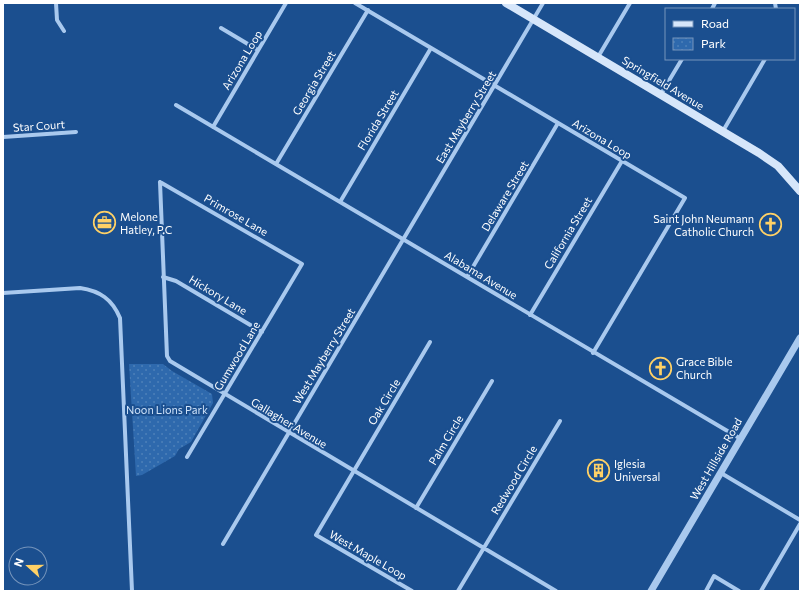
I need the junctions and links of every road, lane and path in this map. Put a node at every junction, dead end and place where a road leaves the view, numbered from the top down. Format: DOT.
graph roads {
  1 [pos="56,3"];
  2 [pos="286,3"];
  3 [pos="355,3"];
  4 [pos="506,3"];
  5 [pos="543,3"];
  6 [pos="630,3"];
  7 [pos="368,10"];
  8 [pos="534,19"];
  9 [pos="221,28"];
  10 [pos="64,32"];
  11 [pos="431,48"];
  12 [pos="258,50"];
  13 [pos="598,57"];
  14 [pos="681,60"];
  15 [pos="764,60"];
  16 [pos="495,86"];
  17 [pos="661,94"];
  18 [pos="176,105"];
  19 [pos="558,123"];
  20 [pos="213,127"];
  21 [pos="76,132"];
  22 [pos="724,132"];
  23 [pos="3,137"];
  24 [pos="622,161"];
  25 [pos="276,164"];
  26 [pos="160,182"];
  27 [pos="800,191"];
  28 [pos="340,202"];
  29 [pos="403,240"];
  30 [pos="302,264"];
  31 [pos="163,277"];
  32 [pos="467,277"];
  33 [pos="3,293"];
  34 [pos="530,315"];
  35 [pos="262,332"];
  36 [pos="800,338"];
  37 [pos="430,342"];
  38 [pos="594,352"];
  39 [pos="492,381"];
  40 [pos="224,395"];
  41 [pos="560,421"];
  42 [pos="289,433"];
  43 [pos="741,439"];
  44 [pos="187,457"];
  45 [pos="353,471"];
  46 [pos="721,473"];
  47 [pos="416,508"];
  48 [pos="800,520"];
  49 [pos="800,524"];
  50 [pos="223,544"];
  51 [pos="483,548"];
  52 [pos="132,591"];
  53 [pos="412,591"];
  54 [pos="458,591"];
  55 [pos="556,591"];
  56 [pos="651,591"];
  57 [pos="706,591"];
  58 [pos="739,591"];
  59 [pos="761,591"];
  1 -- 10 [label="street"];
  2 -- 12 [label="street, Arizona Loop"];
  3 -- 7 [label="street, Arizona Loop"];
  4 -- 8 [label="main road, Springfield Avenue"];
  5 -- 8 [label="street, East Mayberry Street"];
  6 -- 13 [label="street"];
  7 -- 11 [label="street, Arizona Loop"];
  7 -- 25 [label="street, Georgia Street"];
  8 -- 13 [label="main road, Springfield Avenue"];
  8 -- 16 [label="street, East Mayberry Street"];
  9 -- 12 [label="street"];
  11 -- 16 [label="street, Arizona Loop"];
  11 -- 28 [label="street, Florida Street"];
  12 -- 20 [label="street, Arizona Loop"];
  13 -- 17 [label="main road, Springfield Avenue"];
  14 -- 17 [label="street"];
  15 -- 22 [label="street"];
  16 -- 19 [label="street, Arizona Loop"];
  16 -- 29 [label="street, East Mayberry Street"];
  17 -- 22 [label="main road, Springfield Avenue"];
  18 -- 20 [label="street, Alabama Avenue"];
  19 -- 24 [label="street, Arizona Loop"];
  19 -- 32 [label="street, Delaware Street"];
  20 -- 25 [label="street, Alabama Avenue"];
  21 -- 23 [label="street, Star Court"];
  22 -- 27 [label="main road, Springfield Avenue"];
  24 -- 34 [label="street, California Street"];
  24 -- 38 [label="street, Arizona Loop"];
  25 -- 28 [label="street, Alabama Avenue"];
  26 -- 30 [label="street, Primrose Lane"];
  26 -- 31 [label="street, Gallagher Avenue"];
  28 -- 29 [label="street, Alabama Avenue"];
  29 -- 32 [label="street, Alabama Avenue"];
  29 -- 42 [label="street, West Mayberry Street"];
  30 -- 35 [label="street, Gumwood Lane"];
  31 -- 35 [label="street, Hickory Lane"];
  31 -- 40 [label="street, Gallagher Avenue"];
  32 -- 34 [label="street, Alabama Avenue"];
  33 -- 52 [label="street"];
  34 -- 38 [label="street, Alabama Avenue"];
  35 -- 40 [label="street, Gumwood Lane"];
  36 -- 43 [label="street, West Hillside Road"];
  37 -- 45 [label="street, Oak Circle"];
  38 -- 43 [label="street, Alabama Avenue"];
  39 -- 47 [label="street, Palm Circle"];
  40 -- 42 [label="street, Gallagher Avenue"];
  40 -- 44 [label="street, Gumwood Lane"];
  41 -- 51 [label="street, Redwood Circle"];
  42 -- 45 [label="street, Gallagher Avenue"];
  42 -- 50 [label="street, West Mayberry Street"];
  43 -- 46 [label="street, West Hillside Road"];
  45 -- 47 [label="street, Gallagher Avenue"];
  45 -- 53 [label="street, West Maple Loop"];
  46 -- 48 [label="street"];
  46 -- 56 [label="street, West Hillside Road"];
  47 -- 51 [label="street, Gallagher Avenue"];
  49 -- 59 [label="street"];
  51 -- 54 [label="street"];
  51 -- 55 [label="street, Gallagher Avenue"];
  57 -- 58 [label="street"];
}
